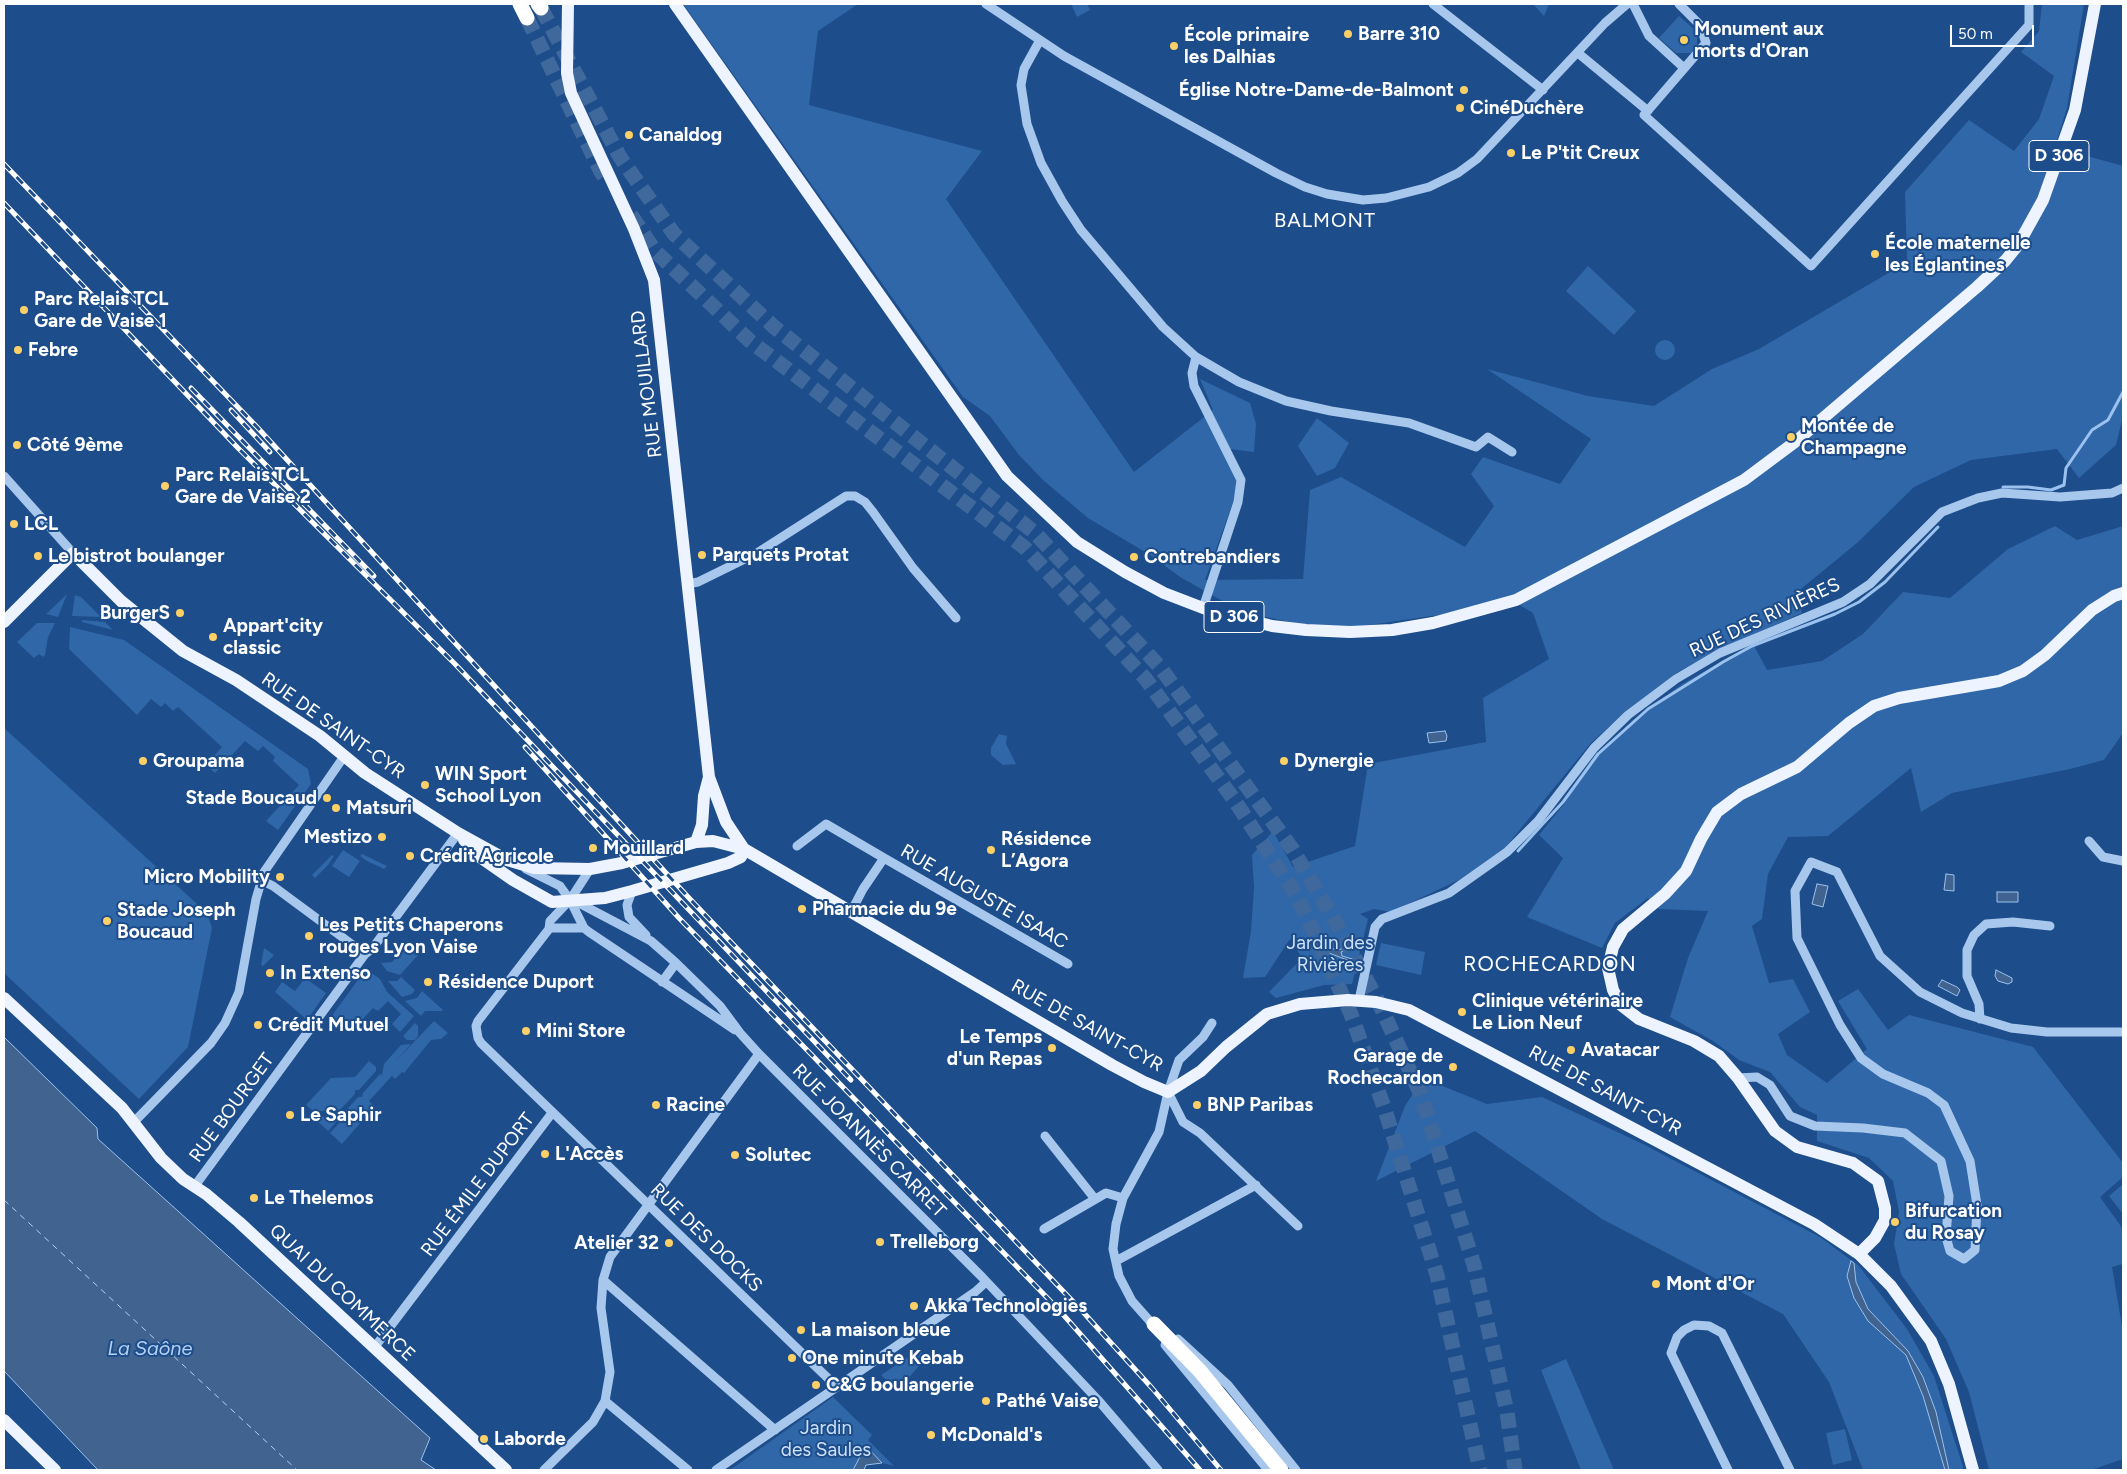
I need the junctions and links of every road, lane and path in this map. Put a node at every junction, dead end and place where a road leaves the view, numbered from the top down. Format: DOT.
graph roads {
  1 [pos="568,4"];
  2 [pos="674,4"];
  3 [pos="986,4"];
  4 [pos="1433,4"];
  5 [pos="1627,4"];
  6 [pos="1634,4"];
  7 [pos="1679,4"];
  8 [pos="2029,4"];
  9 [pos="2095,4"];
  10 [pos="1040,40"];
  11 [pos="1578,53"];
  12 [pos="1684,68"];
  13 [pos="1543,90"];
  14 [pos="1648,111"];
  15 [pos="1196,358"];
  16 [pos="1512,452"];
  17 [pos="4,476"];
  18 [pos="2123,488"];
  19 [pos="73,553"];
  20 [pos="687,584"];
  21 [pos="2123,593"];
  22 [pos="1203,608"];
  23 [pos="6,617"];
  24 [pos="956,618"];
  25 [pos="345,755"];
  26 [pos="709,777"];
  27 [pos="458,833"];
  28 [pos="2089,841"];
  29 [pos="696,842"];
  30 [pos="797,846"];
  31 [pos="744,849"];
  32 [pos="884,858"];
  33 [pos="508,860"];
  34 [pos="2123,861"];
  35 [pos="590,869"];
  36 [pos="261,880"];
  37 [pos="632,891"];
  38 [pos="570,900"];
  39 [pos="851,912"];
  40 [pos="2050,926"];
  41 [pos="550,928"];
  42 [pos="584,928"];
  43 [pos="651,941"];
  44 [pos="365,954"];
  45 [pos="676,962"];
  46 [pos="1068,964"];
  47 [pos="662,982"];
  48 [pos="4,998"];
  49 [pos="1358,1000"];
  50 [pos="1980,1019"];
  51 [pos="1212,1023"];
  52 [pos="2123,1032"];
  53 [pos="740,1033"];
  54 [pos="759,1054"];
  55 [pos="1738,1078"];
  56 [pos="1168,1092"];
  57 [pos="552,1113"];
  58 [pos="133,1123"];
  59 [pos="1045,1136"];
  60 [pos="1256,1185"];
  61 [pos="194,1187"];
  62 [pos="1123,1198"];
  63 [pos="1095,1199"];
  64 [pos="648,1205"];
  65 [pos="1298,1226"];
  66 [pos="1044,1229"];
  67 [pos="1859,1254"];
  68 [pos="1116,1261"];
  69 [pos="602,1280"];
  70 [pos="986,1282"];
  71 [pos="1154,1324"];
  72 [pos="374,1348"];
  73 [pos="837,1387"];
  74 [pos="605,1401"];
  75 [pos="4,1420"];
  76 [pos="775,1430"];
  77 [pos="55,1470"];
  78 [pos="506,1470"];
  79 [pos="544,1470"];
  80 [pos="688,1470"];
  81 [pos="716,1470"];
  82 [pos="1158,1470"];
  83 [pos="1268,1470"];
  84 [pos="1281,1470"];
  85 [pos="1296,1470"];
  86 [pos="1728,1470"];
  87 [pos="1790,1470"];
  88 [pos="1973,1470"];
  1 -- 20 [label="main road, RUE MOUILLARD"];
  2 -- 22 [label="main road, D 306"];
  3 -- 10 [label="street"];
  4 -- 13 [label="street"];
  5 -- 11 [label="street"];
  6 -- 12 [label="street"];
  7 -- 12 [label="street"];
  8 -- 14 [label="street"];
  9 -- 22 [label="main road, D 306"];
  10 -- 13 [label="street"];
  10 -- 15 [label="street"];
  11 -- 13 [label="street"];
  11 -- 14 [label="street"];
  12 -- 14 [label="street"];
  15 -- 16 [label="street"];
  15 -- 22 [label="street"];
  17 -- 19 [label="street"];
  18 -- 49 [label="street, RUE DES RIVIÈRES"];
  19 -- 23 [label="main road"];
  19 -- 25 [label="main road, RUE DE SAINT-CYR"];
  20 -- 24 [label="street"];
  20 -- 26 [label="main road, RUE MOUILLARD"];
  21 -- 55 [label="main road"];
  25 -- 27 [label="main road, RUE DE SAINT-CYR"];
  25 -- 36 [label="street"];
  26 -- 29 [label="main road, RUE MOUILLARD"];
  26 -- 31 [label="main road, RUE MOUILLARD"];
  27 -- 33 [label="main road, RUE DE SAINT-CYR"];
  27 -- 38 [label="main road, RUE DE SAINT-CYR"];
  27 -- 44 [label="street, RUE BOURGET"];
  28 -- 34 [label="street"];
  29 -- 31 [label="main road, RUE DE SAINT-CYR"];
  29 -- 35 [label="main road, RUE DE SAINT-CYR"];
  30 -- 32 [label="street, RUE AUGUSTE ISAAC"];
  31 -- 37 [label="main road, RUE DE SAINT-CYR"];
  31 -- 39 [label="main road, RUE DE SAINT-CYR"];
  32 -- 39 [label="street, RUE AUGUSTE ISAAC"];
  32 -- 46 [label="street, RUE AUGUSTE ISAAC"];
  33 -- 35 [label="main road, RUE DE SAINT-CYR"];
  33 -- 38 [label="street, RUE DE SAINT-CYR"];
  35 -- 38 [label="street"];
  36 -- 44 [label="street"];
  36 -- 58 [label="street"];
  37 -- 38 [label="main road, RUE DE SAINT-CYR"];
  37 -- 43 [label="street"];
  38 -- 41 [label="street, RUE ÉMILE DUPORT"];
  38 -- 42 [label="street, RUE JOANNÈS CARRET"];
  38 -- 43 [label="street, RUE JOANNÈS CARRET"];
  39 -- 56 [label="main road, RUE DE SAINT-CYR"];
  40 -- 50 [label="street"];
  41 -- 42 [label="street"];
  41 -- 57 [label="street, RUE ÉMILE DUPORT"];
  42 -- 47 [label="street, RUE JOANNÈS CARRET"];
  43 -- 45 [label="street, RUE JOANNÈS CARRET"];
  44 -- 61 [label="street, RUE BOURGET"];
  45 -- 47 [label="street"];
  45 -- 53 [label="street, RUE JOANNÈS CARRET"];
  47 -- 53 [label="street, RUE JOANNÈS CARRET"];
  48 -- 58 [label="main road, QUAI DU COMMERCE"];
  49 -- 56 [label="main road, RUE DE SAINT-CYR"];
  49 -- 67 [label="main road, RUE DE SAINT-CYR"];
  50 -- 52 [label="street"];
  50 -- 55 [label="street"];
  51 -- 56 [label="street"];
  53 -- 54 [label="street, RUE JOANNÈS CARRET"];
  54 -- 64 [label="street"];
  54 -- 70 [label="street, RUE JOANNÈS CARRET"];
  55 -- 67 [label="main road"];
  56 -- 60 [label="street"];
  56 -- 62 [label="street"];
  57 -- 64 [label="street, RUE DES DOCKS"];
  57 -- 72 [label="street, RUE ÉMILE DUPORT"];
  58 -- 61 [label="main road, QUAI DU COMMERCE"];
  59 -- 63 [label="street"];
  60 -- 65 [label="street"];
  60 -- 68 [label="street"];
  61 -- 72 [label="main road, QUAI DU COMMERCE"];
  62 -- 63 [label="street"];
  62 -- 68 [label="street"];
  63 -- 66 [label="street"];
  64 -- 69 [label="street"];
  64 -- 73 [label="street, RUE DES DOCKS"];
  67 -- 88 [label="main road, RUE DE SAINT-CYR"];
  68 -- 71 [label="street"];
  69 -- 74 [label="street"];
  69 -- 76 [label="street"];
  70 -- 73 [label="street"];
  70 -- 82 [label="street, RUE JOANNÈS CARRET"];
  71 -- 83 [label="street"];
  71 -- 84 [label="highway"];
  71 -- 85 [label="street"];
  72 -- 78 [label="main road, QUAI DU COMMERCE"];
  73 -- 76 [label="street"];
  74 -- 79 [label="street"];
  74 -- 80 [label="street"];
  75 -- 77 [label="main road"];
  76 -- 81 [label="street"];
  86 -- 87 [label="street"];
}
